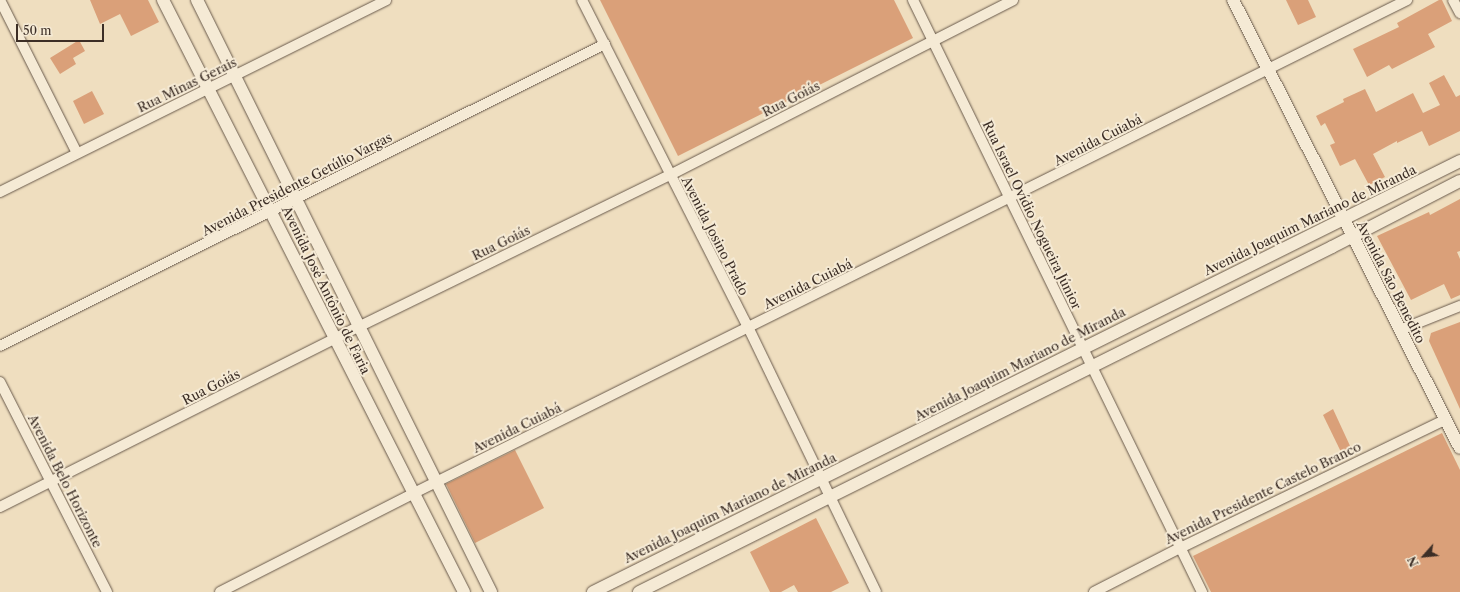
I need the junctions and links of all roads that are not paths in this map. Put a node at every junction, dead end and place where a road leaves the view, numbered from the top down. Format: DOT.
graph roads {
  1 [pos="0,0"];
  2 [pos="163,0"];
  3 [pos="197,0"];
  4 [pos="386,0"];
  5 [pos="582,0"];
  6 [pos="913,0"];
  7 [pos="1013,0"];
  8 [pos="1232,0"];
  9 [pos="1407,0"];
  10 [pos="1454,0"];
  11 [pos="1460,12"];
  12 [pos="933,41"];
  13 [pos="605,44"];
  14 [pos="1267,70"];
  15 [pos="235,75"];
  16 [pos="208,89"];
  17 [pos="77,153"];
  18 [pos="1460,161"];
  19 [pos="670,175"];
  20 [pos="1460,181"];
  21 [pos="0,192"];
  22 [pos="1010,198"];
  23 [pos="295,199"];
  24 [pos="271,211"];
  25 [pos="1343,218"];
  26 [pos="1352,236"];
  27 [pos="1222,279"];
  28 [pos="1231,297"];
  29 [pos="1460,306"];
  30 [pos="358,327"];
  31 [pos="748,328"];
  32 [pos="1400,330"];
  33 [pos="334,339"];
  34 [pos="0,346"];
  35 [pos="1083,348"];
  36 [pos="1091,366"];
  37 [pos="0,382"];
  38 [pos="1445,420"];
  39 [pos="1460,448"];
  40 [pos="821,479"];
  41 [pos="52,482"];
  42 [pos="436,483"];
  43 [pos="412,494"];
  44 [pos="830,498"];
  45 [pos="0,507"];
  46 [pos="715,532"];
  47 [pos="1180,548"];
  48 [pos="725,550"];
  49 [pos="107,592"];
  50 [pos="220,592"];
  51 [pos="464,592"];
  52 [pos="491,592"];
  53 [pos="593,592"];
  54 [pos="639,592"];
  55 [pos="876,592"];
  56 [pos="1094,592"];
  57 [pos="1202,592"];
  1 -- 17 [label="street"];
  2 -- 16 [label="street, Avenida José Antônio de Faria"];
  3 -- 15 [label="street, Avenida José Antônio de Faria"];
  4 -- 15 [label="street, Rua Minas Gerais"];
  5 -- 13 [label="street, Avenida Josino Prado"];
  6 -- 12 [label="street, Rua Israel Ovídio Nogueira Júnior"];
  7 -- 12 [label="street, Rua Goiás"];
  8 -- 14 [label="street, Avenida São Benedito"];
  9 -- 14 [label="street, Avenida Cuiabá"];
  10 -- 11 [label="street"];
  12 -- 19 [label="street, Rua Goiás"];
  12 -- 22 [label="street, Rua Israel Ovídio Nogueira Júnior"];
  13 -- 19 [label="street, Avenida Josino Prado"];
  13 -- 23 [label="street, Avenida Presidente Getúlio Vargas"];
  14 -- 22 [label="street, Avenida Cuiabá"];
  14 -- 25 [label="street, Avenida São Benedito"];
  15 -- 16 [label="street, Rua Minas Gerais"];
  15 -- 23 [label="street, Avenida José Antônio de Faria"];
  16 -- 17 [label="street, Rua Minas Gerais"];
  16 -- 24 [label="street, Avenida José Antônio de Faria"];
  17 -- 21 [label="street, Rua Minas Gerais"];
  18 -- 25 [label="street, Avenida Joaquim Mariano de Miranda"];
  19 -- 30 [label="street, Rua Goiás"];
  19 -- 31 [label="street, Avenida Josino Prado"];
  20 -- 26 [label="street"];
  22 -- 31 [label="street, Avenida Cuiabá"];
  22 -- 35 [label="street, Rua Israel Ovídio Nogueira Júnior"];
  23 -- 24 [label="street, Avenida Presidente Getúlio Vargas"];
  23 -- 30 [label="street, Avenida José Antônio de Faria"];
  24 -- 33 [label="street, Avenida José Antônio de Faria"];
  24 -- 34 [label="street, Avenida Presidente Getúlio Vargas"];
  25 -- 26 [label="street, Avenida São Benedito"];
  25 -- 27 [label="street, Avenida Joaquim Mariano de Miranda"];
  26 -- 28 [label="street"];
  26 -- 32 [label="street, Avenida São Benedito"];
  27 -- 28 [label="street"];
  27 -- 35 [label="street, Avenida Joaquim Mariano de Miranda"];
  28 -- 36 [label="street"];
  29 -- 32 [label="street"];
  30 -- 33 [label="street, Rua Goiás"];
  30 -- 42 [label="street, Avenida José Antônio de Faria"];
  31 -- 40 [label="street, Avenida Josino Prado"];
  31 -- 42 [label="street, Avenida Cuiabá"];
  32 -- 38 [label="street, Avenida São Benedito"];
  33 -- 41 [label="street, Rua Goiás"];
  33 -- 43 [label="street, Avenida José Antônio de Faria"];
  35 -- 36 [label="street, Rua Israel Ovídio Nogueira Júnior"];
  35 -- 40 [label="street, Avenida Joaquim Mariano de Miranda"];
  36 -- 44 [label="street"];
  36 -- 47 [label="street, Rua Israel Ovídio Nogueira Júnior"];
  37 -- 41 [label="street, Avenida Belo Horizonte"];
  38 -- 39 [label="street, Avenida São Benedito"];
  38 -- 47 [label="street, Avenida Presidente Castelo Branco"];
  40 -- 44 [label="street, Avenida Josino Prado"];
  40 -- 46 [label="street, Avenida Joaquim Mariano de Miranda"];
  41 -- 45 [label="street, Rua Goiás"];
  41 -- 49 [label="street, Avenida Belo Horizonte"];
  42 -- 43 [label="street, Avenida Cuiabá"];
  42 -- 52 [label="street, Avenida José Antônio de Faria"];
  43 -- 50 [label="street, Avenida Cuiabá"];
  43 -- 51 [label="street, Avenida José Antônio de Faria"];
  44 -- 48 [label="street"];
  44 -- 55 [label="street, Avenida Josino Prado"];
  46 -- 48 [label="street"];
  46 -- 53 [label="street, Avenida Joaquim Mariano de Miranda"];
  47 -- 56 [label="street, Avenida Presidente Castelo Branco"];
  47 -- 57 [label="street, Rua Israel Ovídio Nogueira Júnior"];
  48 -- 54 [label="street"];
}
